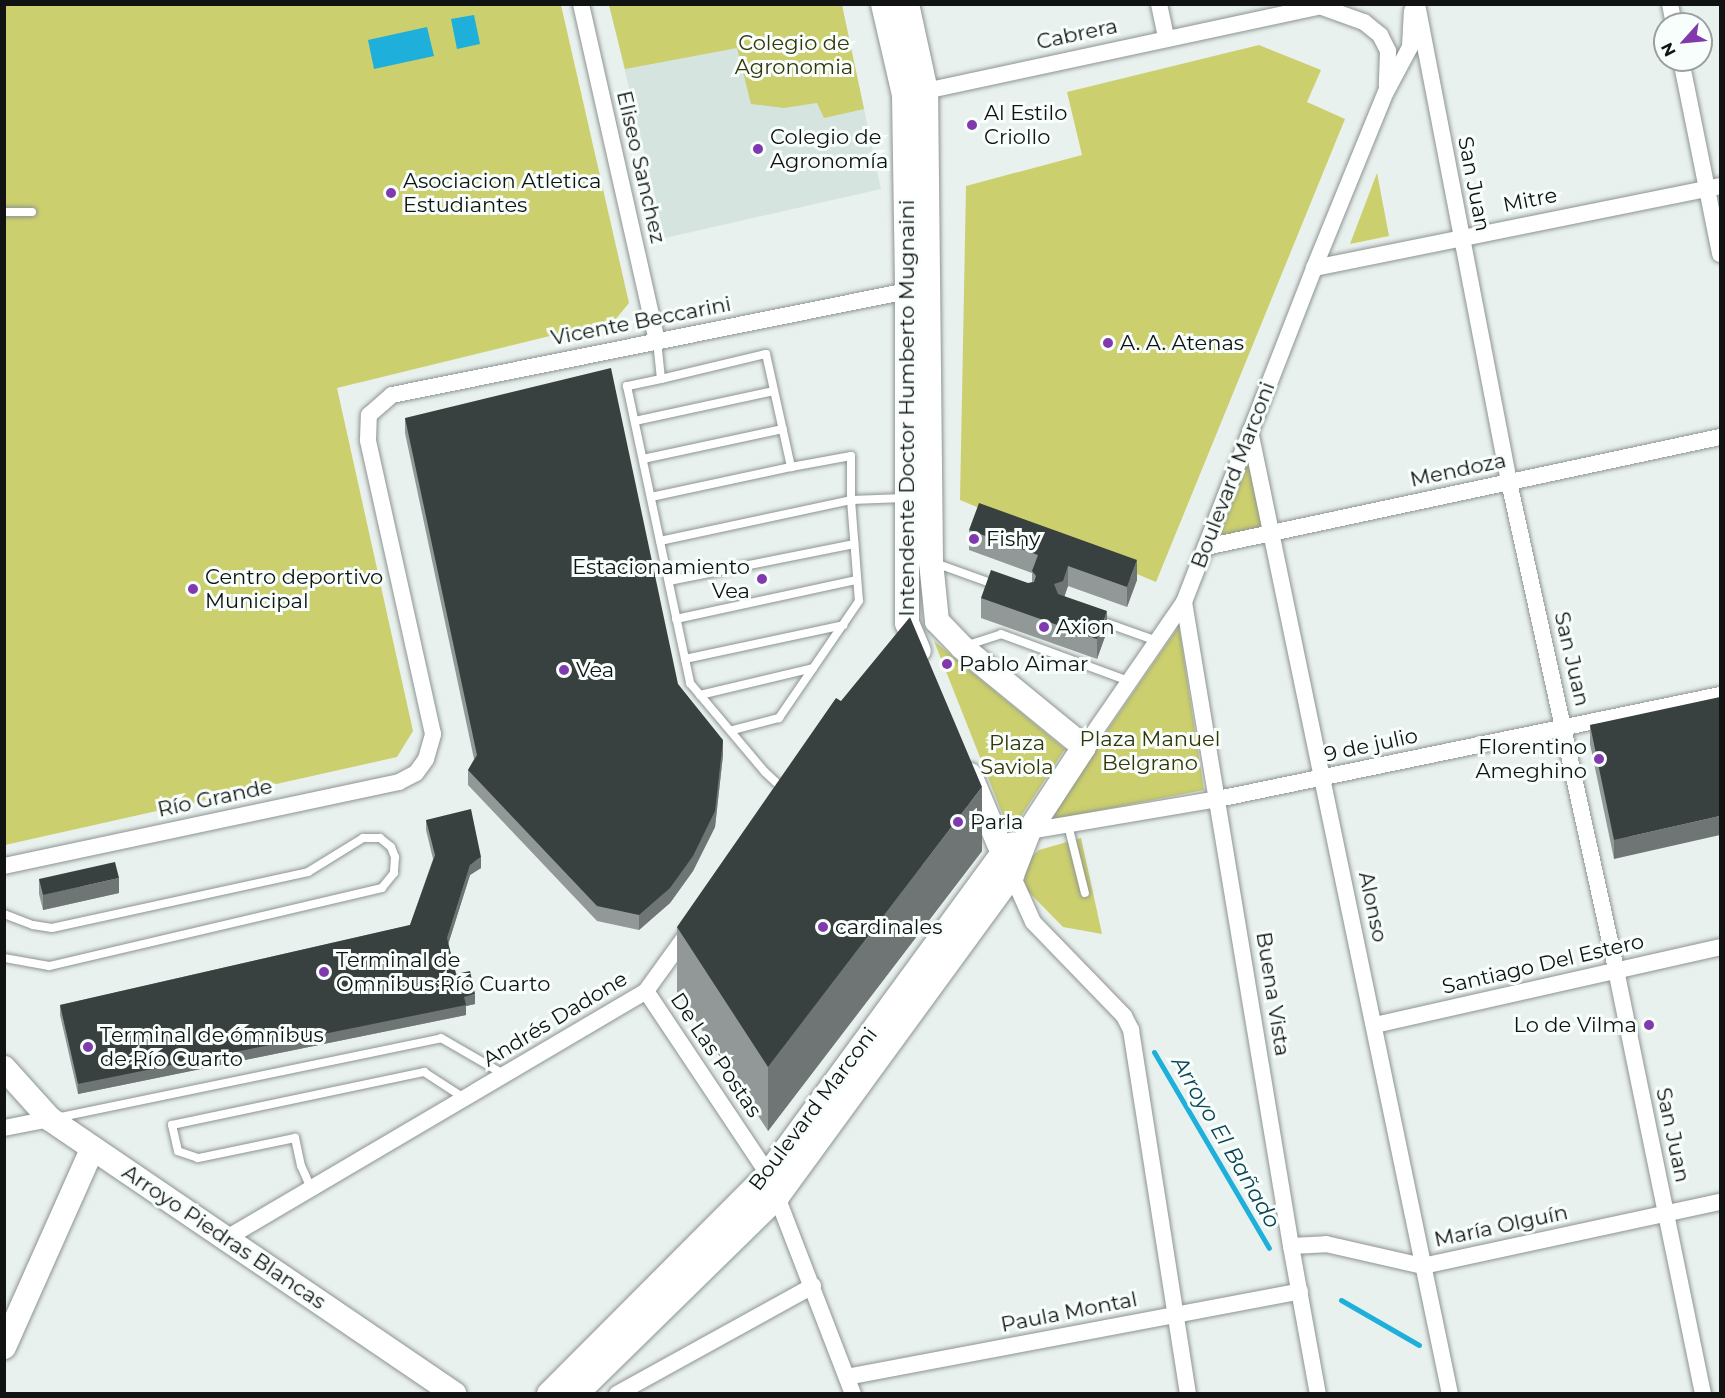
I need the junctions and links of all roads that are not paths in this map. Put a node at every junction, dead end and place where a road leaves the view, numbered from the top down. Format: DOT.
graph roads {
  1 [pos="581,4"];
  2 [pos="883,4"];
  3 [pos="907,4"];
  4 [pos="1159,4"];
  5 [pos="1415,4"];
  6 [pos="1327,6"];
  7 [pos="1166,38"];
  8 [pos="1684,72"];
  9 [pos="1386,92"];
  10 [pos="915,93"];
  11 [pos="1713,187"];
  12 [pos="4,212"];
  13 [pos="32,212"];
  14 [pos="1461,237"];
  15 [pos="1720,254"];
  16 [pos="1314,268"];
  17 [pos="918,289"];
  18 [pos="657,340"];
  19 [pos="661,379"];
  20 [pos="774,391"];
  21 [pos="635,421"];
  22 [pos="783,429"];
  23 [pos="1250,431"];
  24 [pos="1720,436"];
  25 [pos="643,459"];
  26 [pos="791,467"];
  27 [pos="1509,482"];
  28 [pos="651,497"];
  29 [pos="907,497"];
  30 [pos="851,500"];
  31 [pos="1271,534"];
  32 [pos="660,541"];
  33 [pos="854,544"];
  34 [pos="1206,547"];
  35 [pos="930,562"];
  36 [pos="857,580"];
  37 [pos="669,581"];
  38 [pos="1008,589"];
  39 [pos="1184,602"];
  40 [pos="676,619"];
  41 [pos="1092,619"];
  42 [pos="937,621"];
  43 [pos="843,625"];
  44 [pos="900,632"];
  45 [pos="1157,641"];
  46 [pos="962,647"];
  47 [pos="685,658"];
  48 [pos="813,668"];
  49 [pos="930,678"];
  50 [pos="1129,681"];
  51 [pos="700,695"];
  52 [pos="1720,695"];
  53 [pos="1564,728"];
  54 [pos="733,730"];
  55 [pos="1084,747"];
  56 [pos="962,754"];
  57 [pos="426,759"];
  58 [pos="1323,778"];
  59 [pos="788,793"];
  60 [pos="1218,800"];
  61 [pos="1068,825"];
  62 [pos="1029,831"];
  63 [pos="1003,853"];
  64 [pos="4,866"];
  65 [pos="1012,875"];
  66 [pos="1085,893"];
  67 [pos="4,914"];
  68 [pos="700,918"];
  69 [pos="1720,947"];
  70 [pos="4,958"];
  71 [pos="1616,970"];
  72 [pos="646,991"];
  73 [pos="1375,1025"];
  74 [pos="4,1068"];
  75 [pos="505,1075"];
  76 [pos="464,1098"];
  77 [pos="51,1119"];
  78 [pos="4,1128"];
  79 [pos="92,1149"];
  80 [pos="768,1174"];
  81 [pos="311,1188"];
  82 [pos="777,1197"];
  83 [pos="1720,1202"];
  84 [pos="1666,1212"];
  85 [pos="227,1238"];
  86 [pos="1291,1246"];
  87 [pos="1423,1266"];
  88 [pos="813,1286"];
  89 [pos="1300,1291"];
  90 [pos="1175,1314"];
  91 [pos="11,1317"];
  92 [pos="4,1347"];
  93 [pos="847,1377"];
  94 [pos="454,1394"];
  95 [pos="549,1394"];
  96 [pos="576,1394"];
  97 [pos="617,1394"];
  98 [pos="853,1394"];
  99 [pos="1188,1394"];
  100 [pos="1318,1394"];
  101 [pos="1450,1394"];
  102 [pos="1703,1394"];
  1 -- 18 [label="street, Eliseo Sanchez"];
  2 -- 10 [label="main road, Intendente Doctor Humberto Mugnaini"];
  3 -- 10 [label="main road, Intendente Doctor Humberto Mugnaini"];
  4 -- 7 [label="street"];
  5 -- 9 [label="street, Boulevard Marconi"];
  5 -- 14 [label="street, San Juan"];
  6 -- 7 [label="street, Cabrera"];
  6 -- 9 [label="street, Boulevard Marconi"];
  7 -- 10 [label="street, Cabrera"];
  8 -- 11 [label="street"];
  9 -- 16 [label="street, Boulevard Marconi"];
  10 -- 17 [label="main road, Intendente Doctor Humberto Mugnaini"];
  11 -- 14 [label="street, Mitre"];
  11 -- 15 [label="street"];
  12 -- 13 [label="lane"];
  14 -- 16 [label="street, Mitre"];
  14 -- 27 [label="street, San Juan"];
  16 -- 23 [label="street, Boulevard Marconi"];
  17 -- 18 [label="street, Vicente Beccarini"];
  17 -- 29 [label="main road, Intendente Doctor Humberto Mugnaini"];
  17 -- 35 [label="main road, Intendente Doctor Humberto Mugnaini"];
  18 -- 19 [label="lane"];
  18 -- 57 [label="street, Vicente Beccarini"];
  19 -- 20 [label="lane"];
  19 -- 21 [label="lane"];
  20 -- 21 [label="lane"];
  20 -- 22 [label="lane"];
  21 -- 25 [label="lane"];
  22 -- 25 [label="lane"];
  22 -- 26 [label="lane"];
  23 -- 31 [label="street, Alonso"];
  23 -- 34 [label="street, Boulevard Marconi"];
  24 -- 27 [label="street, Mendoza"];
  25 -- 28 [label="lane"];
  26 -- 28 [label="lane"];
  26 -- 30 [label="lane"];
  27 -- 31 [label="street, Mendoza"];
  27 -- 53 [label="street, San Juan"];
  28 -- 32 [label="lane"];
  29 -- 30 [label="lane"];
  29 -- 44 [label="main road, Intendente Doctor Humberto Mugnaini"];
  30 -- 32 [label="lane"];
  30 -- 33 [label="lane"];
  31 -- 34 [label="street, Mendoza"];
  31 -- 58 [label="street, Alonso"];
  32 -- 37 [label="lane"];
  33 -- 36 [label="lane"];
  33 -- 37 [label="lane"];
  34 -- 39 [label="street, Boulevard Marconi"];
  35 -- 38 [label="lane"];
  35 -- 42 [label="main road, Intendente Doctor Humberto Mugnaini"];
  36 -- 40 [label="lane"];
  36 -- 43 [label="lane"];
  37 -- 40 [label="lane"];
  39 -- 45 [label="street, Boulevard Marconi"];
  39 -- 60 [label="street, Buena Vista"];
  40 -- 47 [label="lane"];
  41 -- 45 [label="lane"];
  42 -- 44 [label="street"];
  42 -- 46 [label="main road, Intendente Doctor Humberto Mugnaini"];
  43 -- 47 [label="lane"];
  43 -- 48 [label="lane"];
  44 -- 49 [label="main road, Intendente Doctor Humberto Mugnaini"];
  45 -- 50 [label="street, Boulevard Marconi"];
  46 -- 50 [label="lane"];
  46 -- 55 [label="main road, Intendente Doctor Humberto Mugnaini"];
  47 -- 51 [label="lane"];
  48 -- 51 [label="lane"];
  48 -- 54 [label="lane"];
  50 -- 55 [label="street, Boulevard Marconi"];
  51 -- 54 [label="lane"];
  52 -- 53 [label="street, 9 de julio"];
  53 -- 58 [label="street, 9 de julio"];
  53 -- 71 [label="street, San Juan"];
  54 -- 59 [label="lane"];
  55 -- 62 [label="main road, Boulevard Marconi"];
  56 -- 63 [label="main road"];
  57 -- 64 [label="street, Río Grande"];
  58 -- 60 [label="street, 9 de julio"];
  58 -- 73 [label="street, Alonso"];
  60 -- 61 [label="street, 9 de julio"];
  60 -- 86 [label="street, Buena Vista"];
  61 -- 62 [label="street, 9 de julio"];
  61 -- 66 [label="lane"];
  62 -- 63 [label="main road, Boulevard Marconi"];
  62 -- 65 [label="main road, Boulevard Marconi"];
  63 -- 65 [label="main road"];
  63 -- 80 [label="main road, Boulevard Marconi"];
  65 -- 82 [label="main road, Boulevard Marconi"];
  65 -- 90 [label="street"];
  67 -- 70 [label="lane"];
  68 -- 72 [label="street, Andrés Dadone"];
  69 -- 71 [label="street, Santiago Del Estero"];
  71 -- 73 [label="street, Santiago Del Estero"];
  71 -- 84 [label="street, San Juan"];
  72 -- 75 [label="street, Andrés Dadone"];
  72 -- 80 [label="street, De Las Postas"];
  73 -- 87 [label="street, Alonso"];
  74 -- 77 [label="main road, Arroyo Piedras Blancas"];
  75 -- 76 [label="street, Andrés Dadone"];
  75 -- 77 [label="lane"];
  76 -- 81 [label="street, Andrés Dadone"];
  76 -- 81 [label="lane"];
  77 -- 78 [label="street"];
  77 -- 79 [label="main road, Arroyo Piedras Blancas"];
  79 -- 85 [label="main road, Arroyo Piedras Blancas"];
  79 -- 91 [label="main road"];
  80 -- 95 [label="main road, Boulevard Marconi"];
  81 -- 85 [label="street, Andrés Dadone"];
  82 -- 88 [label="street"];
  82 -- 96 [label="main road, Boulevard Marconi"];
  83 -- 84 [label="street, María Olguín"];
  84 -- 87 [label="street, María Olguín"];
  84 -- 102 [label="street, San Juan"];
  85 -- 94 [label="main road, Arroyo Piedras Blancas"];
  86 -- 87 [label="street, María Olguín"];
  86 -- 89 [label="street, Buena Vista"];
  87 -- 101 [label="street, Alonso"];
  88 -- 93 [label="street"];
  88 -- 97 [label="street"];
  89 -- 90 [label="street, Paula Montal"];
  89 -- 100 [label="street, Buena Vista"];
  90 -- 93 [label="street, Paula Montal"];
  90 -- 99 [label="street"];
  91 -- 92 [label="main road"];
  93 -- 98 [label="street"];
}
